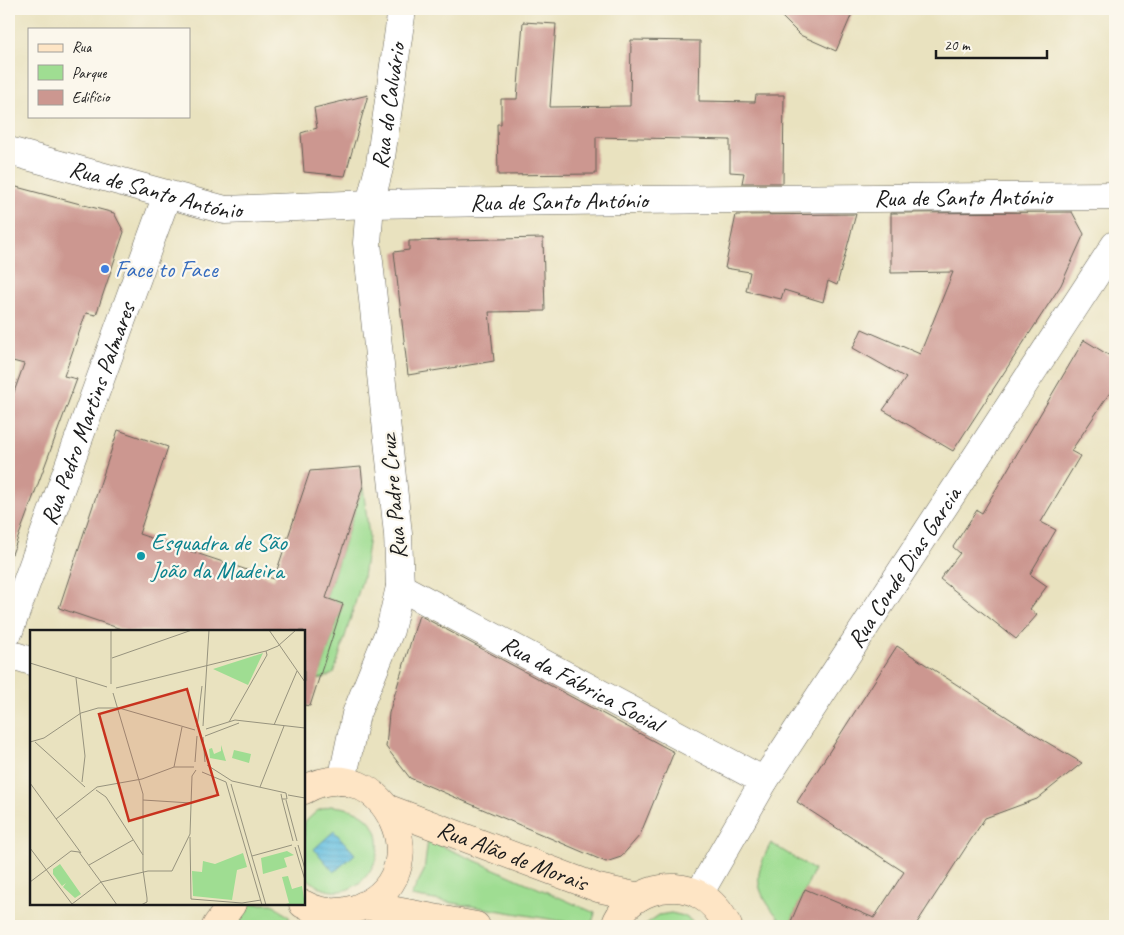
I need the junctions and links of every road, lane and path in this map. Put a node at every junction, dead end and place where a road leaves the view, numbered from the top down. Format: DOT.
graph roads {
  1 [pos="402,9"];
  2 [pos="9,151"];
  3 [pos="167,195"];
  4 [pos="1115,196"];
  5 [pos="370,204"];
  6 [pos="1115,245"];
  7 [pos="400,587"];
  8 [pos="9,631"];
  9 [pos="9,654"];
  10 [pos="30,661"];
  11 [pos="764,781"];
  12 [pos="342,782"];
  13 [pos="305,788"];
  14 [pos="389,809"];
  15 [pos="699,894"];
  16 [pos="639,897"];
  17 [pos="231,905"];
  18 [pos="364,905"];
  19 [pos="316,908"];
  20 [pos="216,926"];
  21 [pos="303,926"];
  22 [pos="476,926"];
  23 [pos="615,926"];
  24 [pos="729,926"];
  1 -- 5 [label="street, Rua do Calvário"];
  2 -- 3 [label="street, Rua de Santo António"];
  3 -- 5 [label="street, Rua de Santo António"];
  3 -- 8 [label="street, Rua Pedro Martins Palmares"];
  4 -- 5 [label="street, Rua de Santo António"];
  5 -- 7 [label="street, Rua Padre Cruz"];
  6 -- 11 [label="street, Rua Conde Dias Garcia"];
  7 -- 11 [label="street, Rua da Fábrica Social"];
  7 -- 12 [label="street, Rua Padre Cruz"];
  9 -- 10 [label="street"];
  11 -- 15 [label="street, Rua Conde Dias Garcia"];
  12 -- 13 [label="street, Rua Alão de Morais"];
  12 -- 14 [label="street, Rua Alão de Morais"];
  14 -- 16 [label="street, Rua Alão de Morais"];
  14 -- 18 [label="street, Rua Alão de Morais"];
  15 -- 16 [label="street"];
  15 -- 24 [label="street"];
  16 -- 23 [label="street"];
  17 -- 20 [label="street"];
  18 -- 19 [label="street, Rua Alão de Morais"];
  18 -- 22 [label="street, Rua Alão de Morais"];
  19 -- 21 [label="street"];
}
